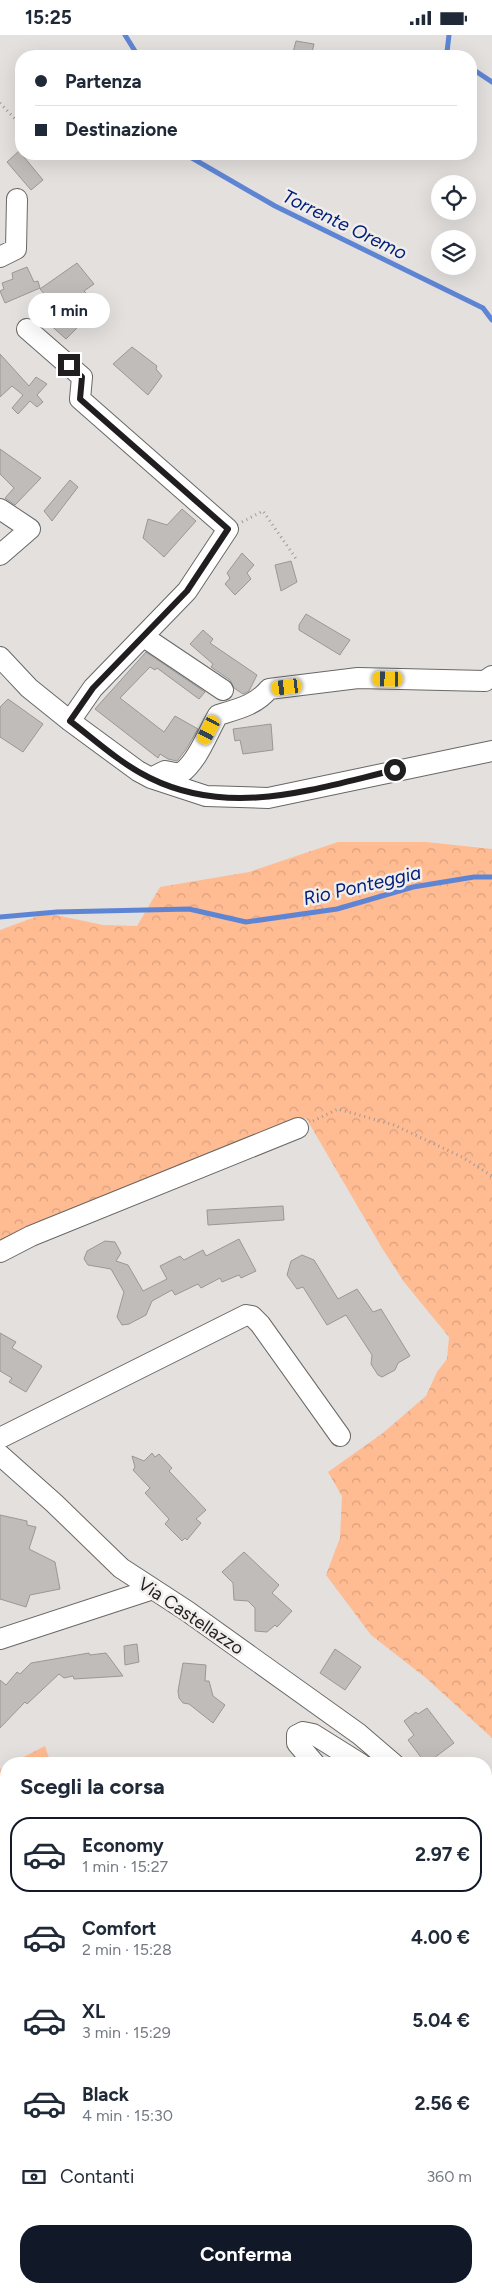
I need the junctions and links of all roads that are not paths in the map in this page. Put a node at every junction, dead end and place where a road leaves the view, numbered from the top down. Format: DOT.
graph roads {
  1 [pos="17,199"];
  2 [pos="0,257"];
  3 [pos="27,329"];
  4 [pos="0,509"];
  5 [pos="0,555"];
  6 [pos="144,637"];
  7 [pos="0,657"];
  8 [pos="492,676"];
  9 [pos="223,691"];
  10 [pos="70,721"];
  11 [pos="492,751"];
  12 [pos="144,775"];
  13 [pos="298,1128"];
  14 [pos="0,1252"];
  15 [pos="340,1436"];
  16 [pos="0,1437"];
  17 [pos="0,1455"];
  18 [pos="153,1589"];
  19 [pos="0,1639"];
  20 [pos="309,1757"];
  21 [pos="350,1757"];
  22 [pos="386,1757"];
  1 -- 2 [label="street"];
  3 -- 6 [label="street"];
  4 -- 5 [label="street"];
  6 -- 9 [label="street"];
  6 -- 10 [label="street"];
  7 -- 10 [label="street"];
  8 -- 12 [label="street"];
  10 -- 12 [label="street"];
  11 -- 12 [label="street"];
  13 -- 14 [label="street"];
  15 -- 16 [label="street"];
  17 -- 18 [label="street, Via Castellazzo"];
  18 -- 19 [label="street"];
  18 -- 22 [label="street, Via Castellazzo"];
  20 -- 21 [label="street"];
}
